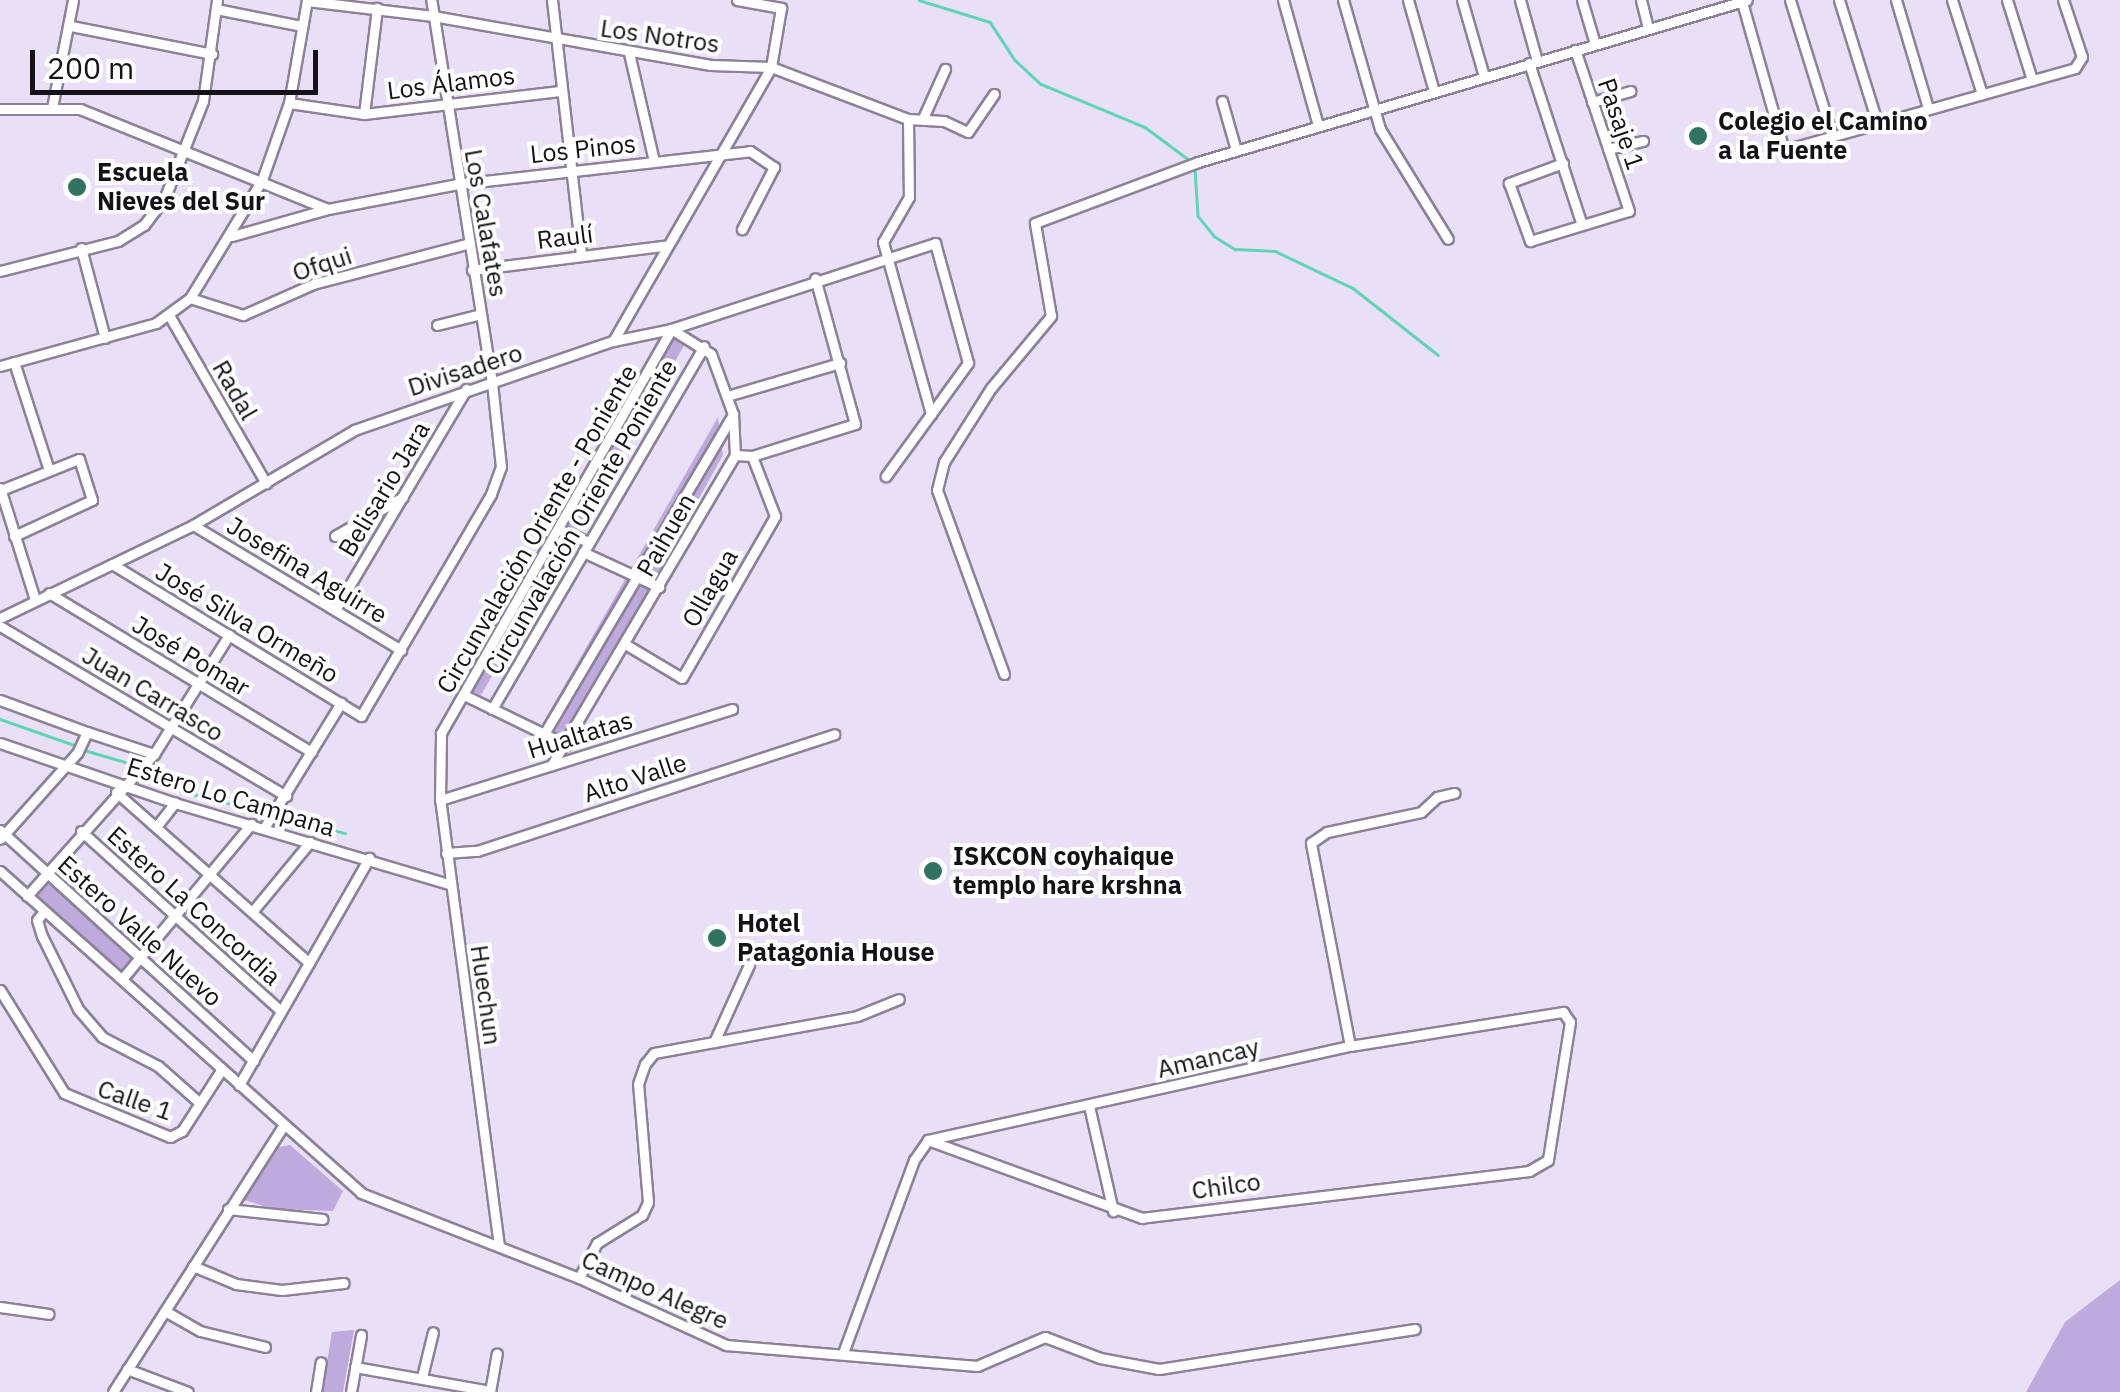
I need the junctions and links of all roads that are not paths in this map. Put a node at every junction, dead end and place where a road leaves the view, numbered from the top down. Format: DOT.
graph roads {
  1 [pos="74,0"];
  2 [pos="307,0"];
  3 [pos="431,0"];
  4 [pos="552,0"];
  5 [pos="738,0"];
  6 [pos="1282,0"];
  7 [pos="1343,0"];
  8 [pos="1408,0"];
  9 [pos="1462,0"];
  10 [pos="1520,0"];
  11 [pos="1582,0"];
  12 [pos="1641,0"];
  13 [pos="1790,0"];
  14 [pos="1839,0"];
  15 [pos="1896,0"];
  16 [pos="1952,0"];
  17 [pos="2006,0"];
  18 [pos="2063,0"];
  19 [pos="1745,1"];
  20 [pos="217,4"];
  21 [pos="785,4"];
  22 [pos="377,8"];
  23 [pos="433,16"];
  24 [pos="72,26"];
  25 [pos="302,26"];
  26 [pos="1648,28"];
  27 [pos="555,40"];
  28 [pos="1596,44"];
  29 [pos="1575,50"];
  30 [pos="629,53"];
  31 [pos="212,54"];
  32 [pos="1533,62"];
  33 [pos="771,67"];
  34 [pos="945,69"];
  35 [pos="1484,76"];
  36 [pos="2032,80"];
  37 [pos="1434,90"];
  38 [pos="560,91"];
  39 [pos="1630,92"];
  40 [pos="994,94"];
  41 [pos="1982,94"];
  42 [pos="1222,100"];
  43 [pos="1592,102"];
  44 [pos="288,103"];
  45 [pos="447,104"];
  46 [pos="0,108"];
  47 [pos="52,108"];
  48 [pos="1374,108"];
  49 [pos="1928,108"];
  50 [pos="364,114"];
  51 [pos="908,118"];
  52 [pos="922,118"];
  53 [pos="1878,122"];
  54 [pos="1318,125"];
  55 [pos="1832,135"];
  56 [pos="1643,141"];
  57 [pos="185,149"];
  58 [pos="1608,149"];
  59 [pos="1236,150"];
  60 [pos="724,154"];
  61 [pos="654,162"];
  62 [pos="1563,163"];
  63 [pos="570,170"];
  64 [pos="262,180"];
  65 [pos="458,184"];
  66 [pos="328,209"];
  67 [pos="1582,225"];
  68 [pos="742,229"];
  69 [pos="232,236"];
  70 [pos="1448,239"];
  71 [pos="470,243"];
  72 [pos="662,246"];
  73 [pos="81,248"];
  74 [pos="886,254"];
  75 [pos="581,255"];
  76 [pos="472,270"];
  77 [pos="0,271"];
  78 [pos="815,278"];
  79 [pos="190,298"];
  80 [pos="481,314"];
  81 [pos="170,317"];
  82 [pos="436,325"];
  83 [pos="671,329"];
  84 [pos="104,338"];
  85 [pos="613,341"];
  86 [pos="704,346"];
  87 [pos="14,362"];
  88 [pos="840,363"];
  89 [pos="0,366"];
  90 [pos="492,383"];
  91 [pos="466,388"];
  92 [pos="727,396"];
  93 [pos="733,414"];
  94 [pos="931,414"];
  95 [pos="735,454"];
  96 [pos="752,456"];
  97 [pos="48,467"];
  98 [pos="886,476"];
  99 [pos="266,483"];
  100 [pos="0,489"];
  101 [pos="406,496"];
  102 [pos="192,525"];
  103 [pos="560,530"];
  104 [pos="14,536"];
  105 [pos="335,536"];
  106 [pos="586,547"];
  107 [pos="112,564"];
  108 [pos="634,577"];
  109 [pos="659,587"];
  110 [pos="49,593"];
  111 [pos="35,600"];
  112 [pos="336,610"];
  113 [pos="0,618"];
  114 [pos="0,626"];
  115 [pos="229,635"];
  116 [pos="625,644"];
  117 [pos="401,650"];
  118 [pos="1004,674"];
  119 [pos="199,684"];
  120 [pos="464,695"];
  121 [pos="0,700"];
  122 [pos="341,703"];
  123 [pos="732,708"];
  124 [pos="492,709"];
  125 [pos="361,716"];
  126 [pos="172,728"];
  127 [pos="544,734"];
  128 [pos="834,734"];
  129 [pos="84,737"];
  130 [pos="5,744"];
  131 [pos="568,746"];
  132 [pos="438,748"];
  133 [pos="312,752"];
  134 [pos="0,756"];
  135 [pos="151,757"];
  136 [pos="64,765"];
  137 [pos="552,765"];
  138 [pos="119,789"];
  139 [pos="1455,793"];
  140 [pos="286,796"];
  141 [pos="440,800"];
  142 [pos="175,804"];
  143 [pos="252,824"];
  144 [pos="267,826"];
  145 [pos="156,827"];
  146 [pos="81,831"];
  147 [pos="1,835"];
  148 [pos="310,842"];
  149 [pos="446,852"];
  150 [pos="369,858"];
  151 [pos="0,870"];
  152 [pos="46,873"];
  153 [pos="210,874"];
  154 [pos="451,885"];
  155 [pos="27,896"];
  156 [pos="44,911"];
  157 [pos="252,912"];
  158 [pos="175,916"];
  159 [pos="140,957"];
  160 [pos="309,962"];
  161 [pos="750,965"];
  162 [pos="122,978"];
  163 [pos="0,990"];
  164 [pos="899,999"];
  165 [pos="281,1011"];
  166 [pos="714,1042"];
  167 [pos="1350,1046"];
  168 [pos="254,1060"];
  169 [pos="222,1069"];
  170 [pos="239,1085"];
  171 [pos="200,1103"];
  172 [pos="1089,1106"];
  173 [pos="283,1126"];
  174 [pos="928,1140"];
  175 [pos="1541,1168"];
  176 [pos="228,1209"];
  177 [pos="1113,1212"];
  178 [pos="322,1219"];
  179 [pos="500,1246"];
  180 [pos="192,1266"];
  181 [pos="579,1278"];
  182 [pos="344,1283"];
  183 [pos="0,1307"];
  184 [pos="165,1311"];
  185 [pos="49,1314"];
  186 [pos="1415,1329"];
  187 [pos="433,1332"];
  188 [pos="361,1334"];
  189 [pos="265,1347"];
  190 [pos="843,1353"];
  191 [pos="497,1354"];
  192 [pos="321,1362"];
  193 [pos="356,1367"];
  194 [pos="127,1369"];
  195 [pos="422,1378"];
  196 [pos="113,1392"];
  197 [pos="188,1392"];
  198 [pos="316,1392"];
  199 [pos="351,1392"];
  200 [pos="490,1392"];
  1 -- 24 [label="street"];
  2 -- 22 [label="street, Los Notros"];
  2 -- 25 [label="street"];
  3 -- 23 [label="street, Los Calafates"];
  4 -- 27 [label="street"];
  5 -- 21 [label="street"];
  6 -- 54 [label="street"];
  7 -- 48 [label="street"];
  8 -- 37 [label="street"];
  9 -- 35 [label="street"];
  10 -- 32 [label="street"];
  11 -- 28 [label="street"];
  12 -- 26 [label="street"];
  13 -- 55 [label="street"];
  14 -- 53 [label="street"];
  15 -- 49 [label="street"];
  16 -- 41 [label="street"];
  17 -- 36 [label="street"];
  18 -- 36 [label="street"];
  19 -- 26 [label="street"];
  19 -- 55 [label="street"];
  20 -- 25 [label="street"];
  20 -- 31 [label="street"];
  21 -- 33 [label="street"];
  22 -- 23 [label="street, Los Notros"];
  22 -- 50 [label="street"];
  23 -- 27 [label="street, Los Notros"];
  23 -- 45 [label="street, Los Calafates"];
  24 -- 31 [label="street"];
  24 -- 47 [label="street"];
  25 -- 44 [label="street"];
  26 -- 28 [label="street"];
  27 -- 30 [label="street, Los Notros"];
  27 -- 38 [label="street"];
  28 -- 29 [label="street"];
  29 -- 32 [label="street"];
  29 -- 43 [label="street, Pasaje 1"];
  30 -- 33 [label="street, Los Notros"];
  30 -- 61 [label="street"];
  31 -- 57 [label="street"];
  32 -- 35 [label="street"];
  32 -- 62 [label="street"];
  33 -- 51 [label="street, Los Notros"];
  33 -- 60 [label="street"];
  34 -- 52 [label="street"];
  35 -- 37 [label="street"];
  36 -- 41 [label="street"];
  37 -- 48 [label="street"];
  38 -- 45 [label="street, Los Álamos"];
  38 -- 63 [label="street"];
  39 -- 43 [label="street"];
  40 -- 52 [label="street"];
  41 -- 49 [label="street"];
  42 -- 59 [label="street"];
  43 -- 58 [label="street, Pasaje 1"];
  44 -- 50 [label="street, Los Álamos"];
  44 -- 64 [label="street"];
  45 -- 50 [label="street, Los Álamos"];
  45 -- 65 [label="street, Los Calafates"];
  46 -- 47 [label="street"];
  47 -- 57 [label="street"];
  48 -- 54 [label="street"];
  48 -- 70 [label="street"];
  49 -- 53 [label="street"];
  51 -- 52 [label="street"];
  51 -- 74 [label="street"];
  53 -- 55 [label="street"];
  54 -- 59 [label="street"];
  56 -- 58 [label="street"];
  57 -- 64 [label="street"];
  57 -- 73 [label="street"];
  58 -- 67 [label="street, Pasaje 1"];
  59 -- 118 [label="street"];
  60 -- 61 [label="street, Los Pinos"];
  60 -- 68 [label="street, Los Pinos"];
  60 -- 72 [label="street"];
  61 -- 63 [label="street, Los Pinos"];
  62 -- 67 [label="street"];
  62 -- 67 [label="street"];
  63 -- 65 [label="street, Los Pinos"];
  63 -- 75 [label="street"];
  64 -- 66 [label="street"];
  64 -- 69 [label="street"];
  65 -- 66 [label="street, Los Pinos"];
  65 -- 71 [label="street, Los Calafates"];
  66 -- 69 [label="street, Los Pinos"];
  69 -- 79 [label="street"];
  71 -- 76 [label="street, Los Calafates"];
  71 -- 79 [label="street, Ofqui"];
  72 -- 75 [label="street, Raulí"];
  72 -- 85 [label="street"];
  73 -- 77 [label="street"];
  73 -- 84 [label="street"];
  74 -- 78 [label="street, Circunvalación Oriente - Poniente"];
  74 -- 94 [label="street"];
  74 -- 94 [label="street, Circunvalación Oriente - Poniente"];
  75 -- 76 [label="street, Raulí"];
  76 -- 80 [label="street, Los Calafates"];
  78 -- 83 [label="street, Circunvalación Oriente - Poniente"];
  78 -- 88 [label="street"];
  79 -- 81 [label="street"];
  80 -- 82 [label="street"];
  80 -- 90 [label="street, Los Calafates"];
  81 -- 84 [label="street"];
  81 -- 99 [label="street, Radal"];
  83 -- 85 [label="street, Circunvalación Oriente - Poniente"];
  83 -- 86 [label="street"];
  83 -- 103 [label="street, Circunvalación Oriente - Poniente"];
  84 -- 87 [label="street"];
  85 -- 90 [label="street, Divisadero"];
  86 -- 92 [label="street"];
  86 -- 106 [label="street, Circunvalación Oriente Poniente"];
  87 -- 89 [label="street"];
  87 -- 97 [label="street"];
  88 -- 92 [label="street"];
  88 -- 96 [label="street"];
  90 -- 91 [label="street, Divisadero"];
  90 -- 117 [label="street, Los Calafates"];
  91 -- 99 [label="street, Divisadero"];
  91 -- 101 [label="street, Belisario Jara"];
  92 -- 93 [label="street"];
  93 -- 95 [label="street"];
  93 -- 108 [label="street"];
  94 -- 98 [label="street"];
  95 -- 96 [label="street"];
  95 -- 109 [label="street, Paihuen"];
  96 -- 116 [label="street, Ollagua"];
  99 -- 102 [label="street, Divisadero"];
  100 -- 104 [label="street"];
  100 -- 104 [label="street"];
  101 -- 105 [label="street"];
  101 -- 112 [label="street, Belisario Jara"];
  102 -- 107 [label="street, Divisadero"];
  102 -- 112 [label="street, Josefina Aguirre"];
  103 -- 106 [label="street"];
  103 -- 120 [label="street, Circunvalación Oriente - Poniente"];
  104 -- 111 [label="street"];
  106 -- 108 [label="street"];
  106 -- 124 [label="street, Circunvalación Oriente Poniente"];
  107 -- 110 [label="street, Divisadero"];
  107 -- 115 [label="street, José Silva Ormeño"];
  108 -- 109 [label="street"];
  108 -- 127 [label="street"];
  109 -- 116 [label="street, Paihuen"];
  110 -- 111 [label="street, Divisadero"];
  110 -- 119 [label="street, José Pomar"];
  111 -- 113 [label="street, Divisadero"];
  112 -- 117 [label="street, Josefina Aguirre"];
  114 -- 126 [label="street, Juan Carrasco"];
  115 -- 119 [label="street"];
  115 -- 122 [label="street, José Silva Ormeño"];
  116 -- 131 [label="street, Paihuen"];
  117 -- 125 [label="street, Los Calafates"];
  119 -- 126 [label="street"];
  119 -- 133 [label="street, José Pomar"];
  120 -- 124 [label="street"];
  120 -- 132 [label="street, Circunvalación Oriente - Poniente"];
  121 -- 129 [label="street"];
  122 -- 125 [label="street, José Silva Ormeño"];
  122 -- 133 [label="street"];
  123 -- 137 [label="street, Hualtatas"];
  124 -- 127 [label="street"];
  126 -- 135 [label="street"];
  126 -- 140 [label="street, Juan Carrasco"];
  127 -- 131 [label="street"];
  128 -- 149 [label="street, Alto Valle"];
  129 -- 135 [label="street"];
  129 -- 136 [label="street"];
  130 -- 134 [label="street"];
  130 -- 136 [label="street, Estero Lo Campana"];
  131 -- 137 [label="street, Paihuen"];
  132 -- 141 [label="street, Huechun"];
  133 -- 140 [label="street"];
  135 -- 138 [label="street"];
  136 -- 138 [label="street, Estero Lo Campana"];
  136 -- 147 [label="street"];
  137 -- 141 [label="street, Hualtatas"];
  138 -- 142 [label="street, Estero Lo Campana"];
  138 -- 145 [label="street"];
  138 -- 146 [label="street"];
  139 -- 167 [label="street"];
  140 -- 144 [label="street"];
  141 -- 149 [label="street, Huechun"];
  142 -- 143 [label="street, Estero Lo Campana"];
  142 -- 145 [label="street"];
  143 -- 144 [label="street, Estero Lo Campana"];
  143 -- 153 [label="street"];
  144 -- 148 [label="street, Estero Lo Campana"];
  145 -- 153 [label="street"];
  146 -- 152 [label="street"];
  146 -- 158 [label="street, Estero La Concordia"];
  147 -- 152 [label="street, Estero Valle Nuevo"];
  148 -- 150 [label="street, Estero Lo Campana"];
  148 -- 157 [label="street"];
  149 -- 154 [label="street, Huechun"];
  150 -- 154 [label="street, Estero Lo Campana"];
  150 -- 160 [label="street"];
  151 -- 155 [label="street, Campo Alegre"];
  152 -- 155 [label="street"];
  152 -- 159 [label="street, Estero Valle Nuevo"];
  153 -- 157 [label="street"];
  153 -- 158 [label="street"];
  154 -- 179 [label="street, Huechun"];
  155 -- 156 [label="street, Campo Alegre"];
  156 -- 162 [label="street, Campo Alegre"];
  156 -- 171 [label="street"];
  157 -- 160 [label="street"];
  158 -- 159 [label="street"];
  158 -- 165 [label="street, Estero La Concordia"];
  159 -- 162 [label="street"];
  159 -- 168 [label="street, Estero Valle Nuevo"];
  160 -- 165 [label="street"];
  161 -- 166 [label="street"];
  162 -- 169 [label="street, Campo Alegre"];
  163 -- 171 [label="street, Calle 1"];
  164 -- 166 [label="street"];
  165 -- 168 [label="street"];
  166 -- 181 [label="street"];
  167 -- 172 [label="street, Amancay"];
  167 -- 175 [label="street, Amancay"];
  168 -- 170 [label="street"];
  169 -- 170 [label="street, Campo Alegre"];
  169 -- 171 [label="street, Calle 1"];
  170 -- 173 [label="street, Campo Alegre"];
  172 -- 174 [label="street, Amancay"];
  172 -- 177 [label="street"];
  173 -- 176 [label="street"];
  173 -- 179 [label="street, Campo Alegre"];
  174 -- 177 [label="street, Chilco"];
  174 -- 190 [label="street"];
  175 -- 177 [label="street, Chilco"];
  176 -- 178 [label="street"];
  176 -- 180 [label="street"];
  179 -- 181 [label="street, Campo Alegre"];
  180 -- 182 [label="street"];
  180 -- 184 [label="street"];
  181 -- 190 [label="street, Campo Alegre"];
  183 -- 185 [label="street"];
  184 -- 189 [label="street"];
  184 -- 194 [label="street"];
  186 -- 190 [label="street, Campo Alegre"];
  187 -- 195 [label="street"];
  188 -- 193 [label="street"];
  191 -- 200 [label="street"];
  192 -- 198 [label="street"];
  193 -- 195 [label="street"];
  193 -- 199 [label="street"];
  194 -- 196 [label="street"];
  194 -- 197 [label="street"];
  195 -- 200 [label="street"];
}
